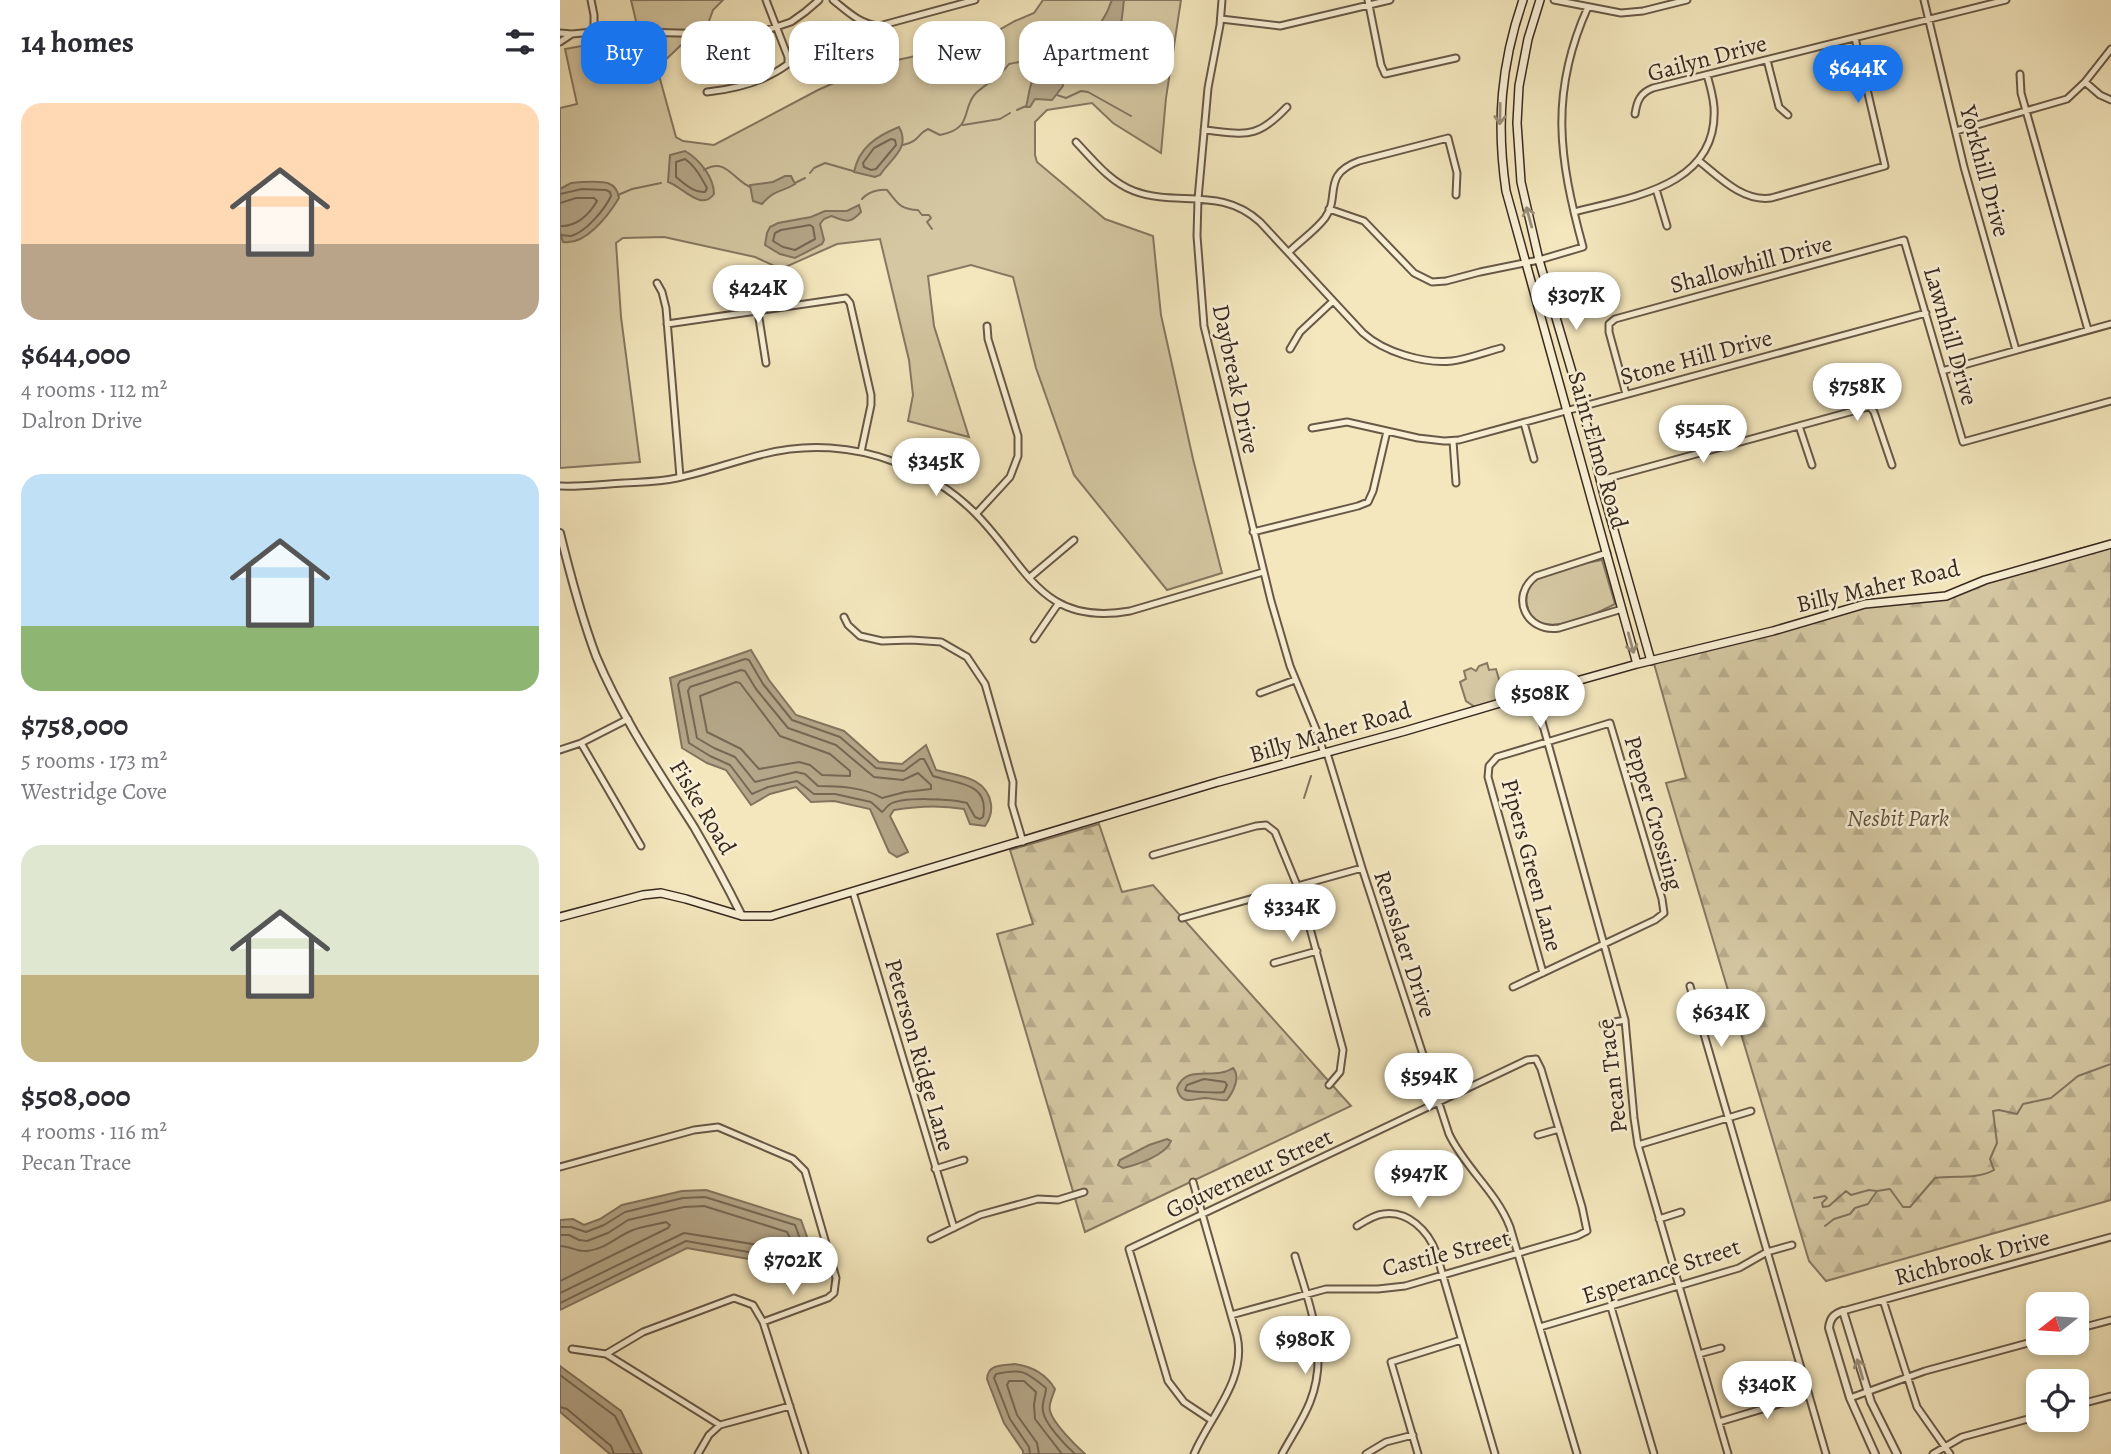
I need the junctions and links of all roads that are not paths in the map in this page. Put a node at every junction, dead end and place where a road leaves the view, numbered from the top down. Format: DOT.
graph roads {
  1 [pos="591,0"];
  2 [pos="766,0"];
  3 [pos="818,0"];
  4 [pos="834,0"];
  5 [pos="975,0"];
  6 [pos="1222,0"];
  7 [pos="1390,0"];
  8 [pos="1523,0"];
  9 [pos="1541,0"];
  10 [pos="1554,0"];
  11 [pos="1687,0"];
  12 [pos="1924,0"];
  13 [pos="2006,0"];
  14 [pos="953,3"];
  15 [pos="1368,3"];
  16 [pos="1588,7"];
  17 [pos="1221,19"];
  18 [pos="1928,19"];
  19 [pos="594,21"];
  20 [pos="777,28"];
  21 [pos="560,33"];
  22 [pos="581,33"];
  23 [pos="667,33"];
  24 [pos="572,34"];
  25 [pos="1855,38"];
  26 [pos="560,42"];
  27 [pos="2111,49"];
  28 [pos="1456,58"];
  29 [pos="1767,60"];
  30 [pos="2020,74"];
  31 [pos="1707,75"];
  32 [pos="2085,82"];
  33 [pos="1502,84"];
  34 [pos="1519,86"];
  35 [pos="707,92"];
  36 [pos="2111,100"];
  37 [pos="1287,107"];
  38 [pos="2026,112"];
  39 [pos="1635,114"];
  40 [pos="1788,115"];
  41 [pos="1204,130"];
  42 [pos="1956,131"];
  43 [pos="1076,142"];
  44 [pos="1698,160"];
  45 [pos="1656,189"];
  46 [pos="1456,195"];
  47 [pos="1198,199"];
  48 [pos="1329,209"];
  49 [pos="1574,212"];
  50 [pos="1667,226"];
  51 [pos="1904,240"];
  52 [pos="1289,252"];
  53 [pos="1539,260"];
  54 [pos="1525,262"];
  55 [pos="657,283"];
  56 [pos="1333,301"];
  57 [pos="758,312"];
  58 [pos="1926,313"];
  59 [pos="667,324"];
  60 [pos="2111,324"];
  61 [pos="987,326"];
  62 [pos="2088,330"];
  63 [pos="1501,348"];
  64 [pos="1290,349"];
  65 [pos="2016,351"];
  66 [pos="765,363"];
  67 [pos="1942,371"];
  68 [pos="1626,394"];
  69 [pos="2111,401"];
  70 [pos="1582,406"];
  71 [pos="1567,411"];
  72 [pos="1524,423"];
  73 [pos="1799,426"];
  74 [pos="1312,428"];
  75 [pos="1387,431"];
  76 [pos="1453,441"];
  77 [pos="861,452"];
  78 [pos="1534,459"];
  79 [pos="1812,465"];
  80 [pos="1892,465"];
  81 [pos="680,477"];
  82 [pos="1601,480"];
  83 [pos="1456,483"];
  84 [pos="560,486"];
  85 [pos="976,514"];
  86 [pos="1253,532"];
  87 [pos="560,533"];
  88 [pos="1074,540"];
  89 [pos="2111,544"];
  90 [pos="1607,554"];
  91 [pos="1622,560"];
  92 [pos="1610,564"];
  93 [pos="1263,572"];
  94 [pos="1029,578"];
  95 [pos="1633,598"];
  96 [pos="1058,604"];
  97 [pos="1621,606"];
  98 [pos="844,617"];
  99 [pos="1034,639"];
  100 [pos="1651,661"];
  101 [pos="1637,664"];
  102 [pos="1295,680"];
  103 [pos="1260,693"];
  104 [pos="1534,693"];
  105 [pos="628,719"];
  106 [pos="1548,741"];
  107 [pos="581,743"];
  108 [pos="560,750"];
  109 [pos="1326,753"];
  110 [pos="1023,842"];
  111 [pos="641,846"];
  112 [pos="1153,855"];
  113 [pos="1362,868"];
  114 [pos="1298,886"];
  115 [pos="853,892"];
  116 [pos="742,916"];
  117 [pos="560,917"];
  118 [pos="1182,918"];
  119 [pos="1604,944"];
  120 [pos="1317,951"];
  121 [pos="1274,963"];
  122 [pos="1544,973"];
  123 [pos="1690,986"];
  124 [pos="1513,988"];
  125 [pos="1625,1020"];
  126 [pos="1603,1024"];
  127 [pos="1329,1085"];
  128 [pos="1440,1102"];
  129 [pos="1751,1111"];
  130 [pos="1728,1119"];
  131 [pos="1559,1129"];
  132 [pos="1538,1135"];
  133 [pos="1638,1145"];
  134 [pos="964,1160"];
  135 [pos="560,1167"];
  136 [pos="935,1169"];
  137 [pos="1193,1182"];
  138 [pos="1084,1192"];
  139 [pos="1681,1212"];
  140 [pos="1202,1215"];
  141 [pos="1659,1219"];
  142 [pos="1357,1226"];
  143 [pos="954,1228"];
  144 [pos="2111,1237"];
  145 [pos="931,1239"];
  146 [pos="1792,1245"];
  147 [pos="1767,1252"];
  148 [pos="1519,1253"];
  149 [pos="1295,1256"];
  150 [pos="1442,1275"];
  151 [pos="1679,1286"];
  152 [pos="1306,1293"];
  153 [pos="1883,1300"];
  154 [pos="1611,1307"];
  155 [pos="1843,1311"];
  156 [pos="1231,1315"];
  157 [pos="2111,1320"];
  158 [pos="763,1322"];
  159 [pos="2090,1326"];
  160 [pos="1540,1327"];
  161 [pos="1461,1340"];
  162 [pos="2026,1344"];
  163 [pos="1721,1348"];
  164 [pos="572,1349"];
  165 [pos="606,1354"];
  166 [pos="1699,1354"];
  167 [pos="1907,1377"];
  168 [pos="1867,1392"];
  169 [pos="1809,1395"];
  170 [pos="2111,1395"];
  171 [pos="1850,1398"];
  172 [pos="2089,1401"];
  173 [pos="790,1406"];
  174 [pos="1210,1420"];
  175 [pos="2026,1420"];
  176 [pos="1718,1422"];
  177 [pos="720,1425"];
  178 [pos="1413,1434"];
  179 [pos="1944,1446"];
  180 [pos="698,1454"];
  181 [pos="804,1454"];
  182 [pos="1194,1454"];
  183 [pos="1282,1454"];
  184 [pos="1366,1454"];
  185 [pos="1419,1454"];
  186 [pos="1494,1454"];
  187 [pos="1577,1454"];
  188 [pos="1654,1454"];
  189 [pos="1728,1454"];
  190 [pos="1826,1454"];
  191 [pos="1875,1454"];
  192 [pos="1897,1454"];
  193 [pos="1933,1454"];
  194 [pos="1950,1454"];
  1 -- 19 [label="street"];
  2 -- 20 [label="street"];
  3 -- 20 [label="street"];
  4 -- 14 [label="street"];
  5 -- 14 [label="street"];
  6 -- 17 [label="street, Daybreak Drive"];
  7 -- 15 [label="street"];
  8 -- 33 [label="main road, Saint Elmo Road"];
  9 -- 34 [label="main road, Saint Elmo Road"];
  10 -- 16 [label="street"];
  11 -- 16 [label="street"];
  12 -- 18 [label="street, Yorkhill Drive"];
  13 -- 18 [label="street, Gailyn Drive"];
  15 -- 17 [label="street"];
  15 -- 28 [label="street"];
  16 -- 49 [label="street"];
  17 -- 41 [label="street, Daybreak Drive"];
  18 -- 25 [label="street, Gailyn Drive"];
  18 -- 42 [label="street, Yorkhill Drive"];
  20 -- 23 [label="street"];
  20 -- 35 [label="street"];
  21 -- 24 [label="street"];
  22 -- 24 [label="street"];
  24 -- 26 [label="street"];
  25 -- 29 [label="street, Gailyn Drive"];
  25 -- 44 [label="street"];
  27 -- 32 [label="street"];
  29 -- 31 [label="street, Gailyn Drive"];
  29 -- 40 [label="street"];
  30 -- 38 [label="street"];
  31 -- 39 [label="street, Gailyn Drive"];
  31 -- 44 [label="street"];
  32 -- 36 [label="street"];
  32 -- 38 [label="street"];
  33 -- 34 [label="main road"];
  33 -- 54 [label="main road, Saint Elmo Road, one-way"];
  53 -- 34 [label="main road, Saint Elmo Road, one-way"];
  37 -- 41 [label="street"];
  38 -- 42 [label="street"];
  38 -- 62 [label="street"];
  41 -- 47 [label="street, Daybreak Drive"];
  42 -- 65 [label="street, Yorkhill Drive"];
  43 -- 47 [label="street"];
  44 -- 45 [label="street"];
  45 -- 49 [label="street"];
  45 -- 50 [label="street"];
  46 -- 48 [label="street"];
  47 -- 52 [label="street"];
  47 -- 86 [label="street, Daybreak Drive"];
  48 -- 52 [label="street"];
  48 -- 54 [label="street"];
  49 -- 53 [label="street"];
  51 -- 58 [label="street, Lawnhill Drive"];
  51 -- 68 [label="street, Shallowhill Drive"];
  52 -- 56 [label="street"];
  53 -- 54 [label="street"];
  53 -- 70 [label="main road, Saint Elmo Road"];
  54 -- 71 [label="main road, Saint Elmo Road"];
  55 -- 59 [label="street"];
  56 -- 63 [label="street"];
  56 -- 64 [label="street"];
  57 -- 59 [label="street"];
  57 -- 66 [label="street"];
  57 -- 77 [label="street"];
  58 -- 67 [label="street, Lawnhill Drive"];
  58 -- 68 [label="street, Stone Hill Drive"];
  59 -- 81 [label="street"];
  60 -- 62 [label="street"];
  61 -- 85 [label="street"];
  62 -- 65 [label="street"];
  65 -- 67 [label="street"];
  67 -- 69 [label="street, Lawnhill Drive"];
  68 -- 70 [label="street, Stone Hill Drive"];
  70 -- 71 [label="street, Stone Hill Drive"];
  70 -- 82 [label="main road, Saint Elmo Road"];
  71 -- 72 [label="street, Stone Hill Drive"];
  71 -- 90 [label="main road, Saint Elmo Road"];
  72 -- 76 [label="street, Stone Hill Drive"];
  72 -- 78 [label="street"];
  73 -- 79 [label="street"];
  73 -- 80 [label="street"];
  73 -- 82 [label="street"];
  74 -- 75 [label="street, Stone Hill Drive"];
  75 -- 76 [label="street, Stone Hill Drive"];
  75 -- 86 [label="street"];
  76 -- 83 [label="street"];
  77 -- 81 [label="street"];
  77 -- 85 [label="street"];
  81 -- 84 [label="street"];
  82 -- 91 [label="main road, Saint Elmo Road"];
  85 -- 94 [label="street"];
  86 -- 93 [label="street, Daybreak Drive"];
  87 -- 105 [label="street, Fiske Road"];
  88 -- 94 [label="street"];
  89 -- 100 [label="main road, Billy Maher Road"];
  90 -- 92 [label="main road, Saint Elmo Road"];
  90 -- 97 [label="street"];
  91 -- 92 [label="main road"];
  91 -- 95 [label="main road, Saint Elmo Road"];
  92 -- 97 [label="main road, Saint Elmo Road"];
  93 -- 96 [label="street"];
  93 -- 102 [label="street, Daybreak Drive"];
  94 -- 96 [label="street"];
  95 -- 97 [label="main road"];
  95 -- 100 [label="main road, Saint Elmo Road"];
  96 -- 99 [label="street"];
  97 -- 101 [label="main road, Saint Elmo Road, one-way"];
  98 -- 110 [label="street"];
  100 -- 101 [label="main road, Billy Maher Road"];
  101 -- 104 [label="main road, Billy Maher Road"];
  102 -- 103 [label="street"];
  102 -- 109 [label="street, Daybreak Drive"];
  104 -- 106 [label="street, Pecan Trace"];
  104 -- 109 [label="main road, Billy Maher Road"];
  105 -- 107 [label="street"];
  105 -- 116 [label="street, Fiske Road"];
  106 -- 119 [label="street, Pecan Trace"];
  106 -- 119 [label="street, Pepper Crossing"];
  106 -- 122 [label="street, Pipers Green Lane"];
  107 -- 108 [label="street"];
  107 -- 111 [label="street"];
  109 -- 110 [label="main road, Billy Maher Road"];
  109 -- 113 [label="street, Rensslaer Drive"];
  110 -- 115 [label="main road, Billy Maher Road"];
  112 -- 114 [label="street"];
  113 -- 114 [label="street"];
  113 -- 128 [label="street, Rensslaer Drive"];
  114 -- 118 [label="street"];
  114 -- 120 [label="street"];
  115 -- 116 [label="main road, Billy Maher Road"];
  115 -- 136 [label="street, Peterson Ridge Lane"];
  116 -- 117 [label="main road, Billy Maher Road"];
  119 -- 122 [label="street"];
  119 -- 125 [label="street, Pecan Trace"];
  120 -- 121 [label="street"];
  120 -- 127 [label="street"];
  122 -- 124 [label="street"];
  123 -- 130 [label="street"];
  125 -- 126 [label="street"];
  125 -- 133 [label="street, Pecan Trace"];
  128 -- 131 [label="street, Gouverneur Street"];
  128 -- 140 [label="street, Gouverneur Street"];
  128 -- 148 [label="street, Rensslaer Drive"];
  129 -- 130 [label="street"];
  130 -- 133 [label="street"];
  130 -- 147 [label="street"];
  131 -- 132 [label="street"];
  131 -- 148 [label="street, Castile Street"];
  133 -- 141 [label="street, Pecan Trace"];
  134 -- 136 [label="street"];
  135 -- 158 [label="street"];
  136 -- 143 [label="street, Peterson Ridge Lane"];
  137 -- 140 [label="street"];
  138 -- 143 [label="street"];
  139 -- 141 [label="street"];
  140 -- 156 [label="street"];
  140 -- 174 [label="street, Gouverneur Street"];
  141 -- 151 [label="street, Pecan Trace"];
  142 -- 150 [label="street"];
  143 -- 145 [label="street"];
  144 -- 153 [label="street, Richbrook Drive"];
  146 -- 147 [label="street, Esperance Street"];
  147 -- 151 [label="street, Esperance Street"];
  147 -- 169 [label="street"];
  148 -- 150 [label="street, Castile Street"];
  148 -- 160 [label="street, Rensslaer Drive"];
  149 -- 152 [label="street"];
  150 -- 152 [label="street, Castile Street"];
  150 -- 161 [label="street"];
  151 -- 154 [label="street, Esperance Street"];
  151 -- 166 [label="street, Pecan Trace"];
  152 -- 156 [label="street, Castile Street"];
  152 -- 183 [label="street"];
  153 -- 155 [label="street, Richbrook Drive"];
  153 -- 167 [label="street"];
  154 -- 160 [label="street, Esperance Street"];
  154 -- 188 [label="street"];
  168 -- 155 [label="street, one-way"];
  155 -- 171 [label="street"];
  156 -- 174 [label="street"];
  157 -- 159 [label="street"];
  158 -- 165 [label="street"];
  158 -- 173 [label="street"];
  160 -- 187 [label="street, Rensslaer Drive"];
  161 -- 178 [label="street"];
  161 -- 186 [label="street"];
  162 -- 167 [label="street"];
  163 -- 166 [label="street"];
  164 -- 165 [label="street"];
  165 -- 177 [label="street"];
  166 -- 176 [label="street, Pecan Trace"];
  167 -- 168 [label="street"];
  167 -- 179 [label="street"];
  168 -- 171 [label="street"];
  168 -- 192 [label="street"];
  169 -- 176 [label="street"];
  169 -- 190 [label="street"];
  170 -- 172 [label="street"];
  171 -- 191 [label="street"];
  173 -- 177 [label="street"];
  173 -- 181 [label="street"];
  174 -- 182 [label="street"];
  175 -- 179 [label="street"];
  176 -- 189 [label="street, Pecan Trace"];
  177 -- 180 [label="street"];
  178 -- 184 [label="street"];
  178 -- 185 [label="street"];
  179 -- 193 [label="street"];
  179 -- 194 [label="street"];
}
